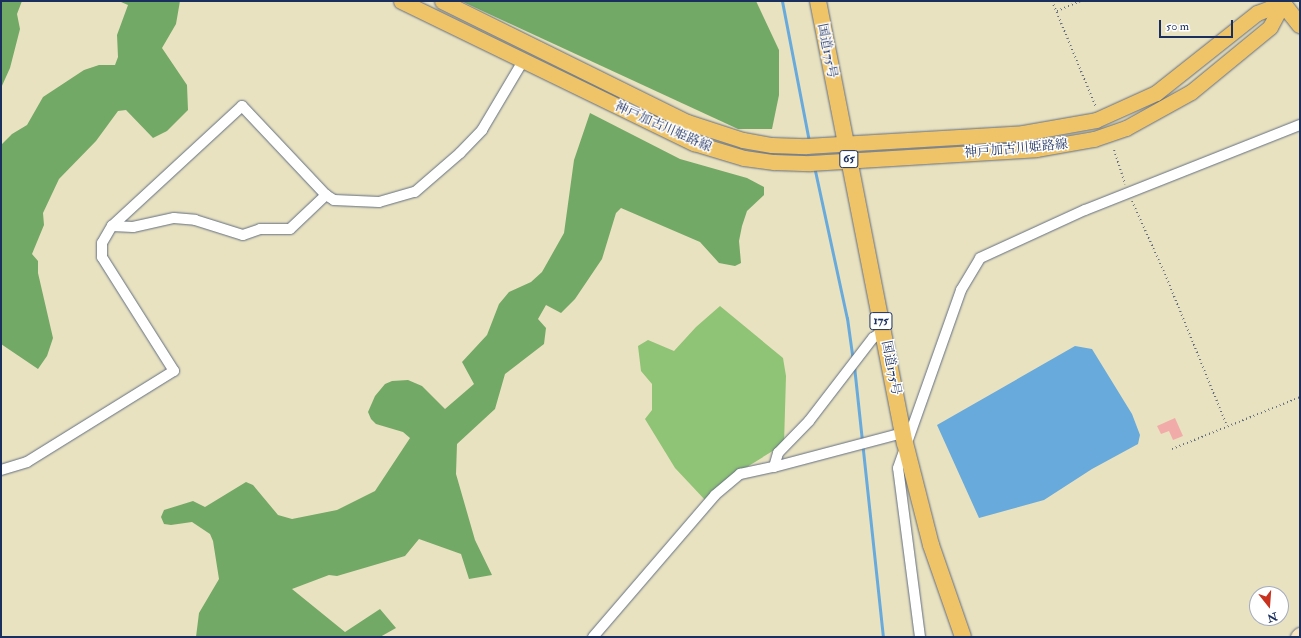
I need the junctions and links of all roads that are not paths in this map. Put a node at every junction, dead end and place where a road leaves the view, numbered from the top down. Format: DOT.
graph roads {
  1 [pos="401,1"];
  2 [pos="442,1"];
  3 [pos="818,1"];
  4 [pos="1282,2"];
  5 [pos="1300,25"];
  6 [pos="523,61"];
  7 [pos="1300,125"];
  8 [pos="844,143"];
  9 [pos="848,160"];
  10 [pos="326,195"];
  11 [pos="112,226"];
  12 [pos="883,331"];
  13 [pos="904,438"];
  14 [pos="774,467"];
  15 [pos="1,470"];
  16 [pos="593,637"];
  17 [pos="920,637"];
  18 [pos="963,637"];
  1 -- 6 [label="main road, 神戸加古川姫路線 / 65"];
  2 -- 8 [label="main road, 神戸加古川姫路線 / 65"];
  3 -- 8 [label="highway, 国道175号 / 175"];
  4 -- 5 [label="highway"];
  4 -- 8 [label="main road, 神戸加古川姫路線 / 65"];
  4 -- 9 [label="main road, 神戸加古川姫路線 / 65"];
  6 -- 9 [label="main road, 神戸加古川姫路線 / 65"];
  6 -- 10 [label="street"];
  7 -- 13 [label="street"];
  8 -- 9 [label="highway, 国道175号 / 175"];
  9 -- 12 [label="highway, 国道175号 / 175"];
  10 -- 11 [label="street"];
  10 -- 11 [label="street"];
  11 -- 15 [label="street"];
  12 -- 13 [label="highway, 国道175号 / 175"];
  12 -- 14 [label="street"];
  13 -- 14 [label="street"];
  13 -- 17 [label="street"];
  13 -- 18 [label="highway, 国道175号 / 175"];
  14 -- 16 [label="street"];
}
